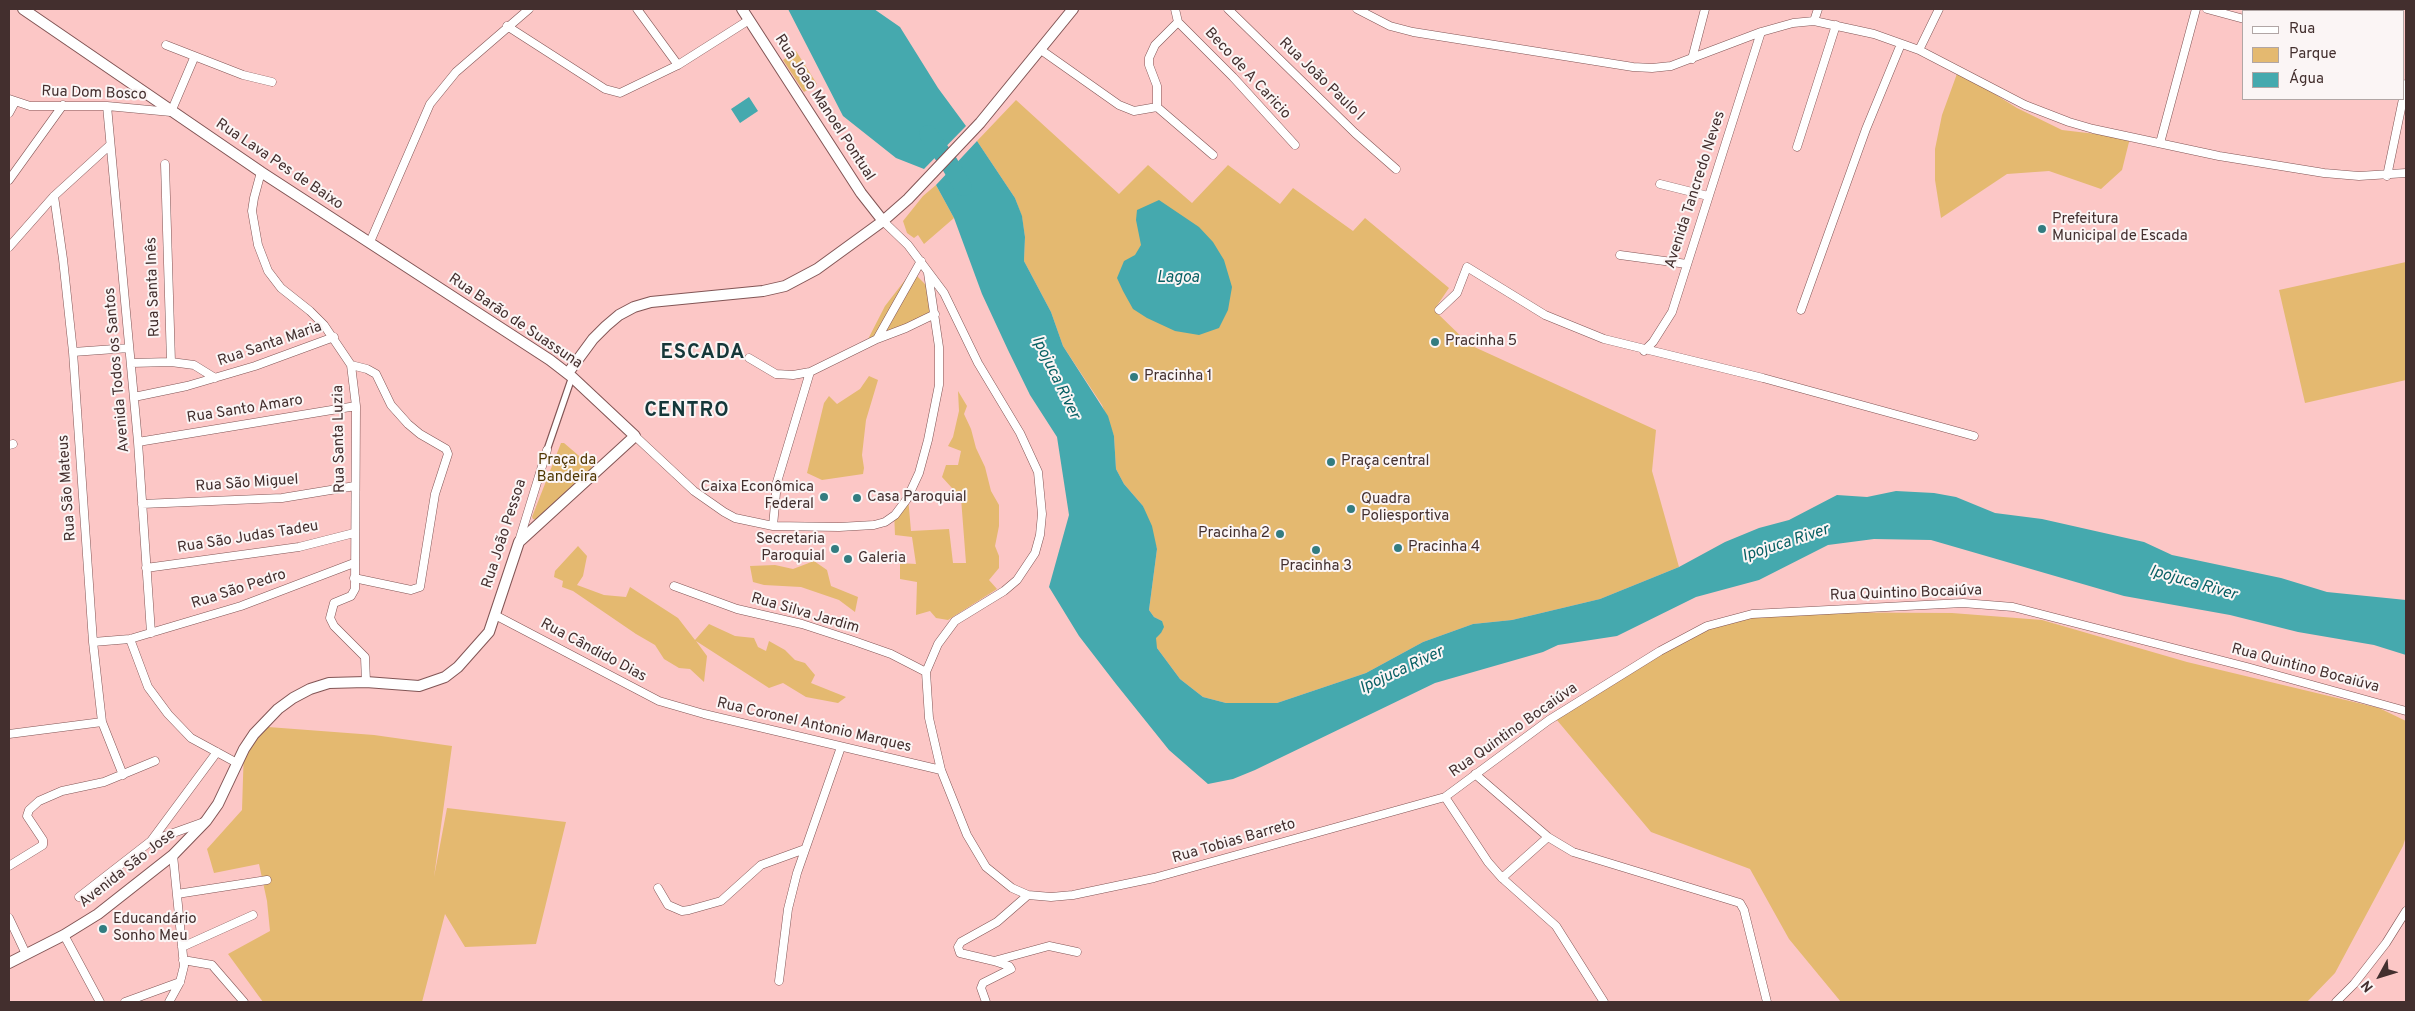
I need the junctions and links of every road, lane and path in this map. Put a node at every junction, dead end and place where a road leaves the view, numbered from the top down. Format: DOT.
graph roads {
  1 [pos="23,9"];
  2 [pos="529,9"];
  3 [pos="637,9"];
  4 [pos="742,9"];
  5 [pos="1073,9"];
  6 [pos="1175,9"];
  7 [pos="1228,9"];
  8 [pos="1357,9"];
  9 [pos="1705,9"];
  10 [pos="1818,9"];
  11 [pos="1939,9"];
  12 [pos="2196,9"];
  13 [pos="2207,9"];
  14 [pos="2242,18"];
  15 [pos="749,20"];
  16 [pos="1814,21"];
  17 [pos="1178,22"];
  18 [pos="1836,25"];
  19 [pos="507,26"];
  20 [pos="1761,32"];
  21 [pos="1901,44"];
  22 [pos="166,45"];
  23 [pos="1042,50"];
  24 [pos="1919,50"];
  25 [pos="194,58"];
  26 [pos="1692,59"];
  27 [pos="678,65"];
  28 [pos="272,82"];
  29 [pos="2402,100"];
  30 [pos="12,101"];
  31 [pos="63,106"];
  32 [pos="107,106"];
  33 [pos="1157,107"];
  34 [pos="171,112"];
  35 [pos="9,113"];
  36 [pos="2160,143"];
  37 [pos="110,145"];
  38 [pos="1295,145"];
  39 [pos="1797,147"];
  40 [pos="1213,155"];
  41 [pos="165,164"];
  42 [pos="1396,169"];
  43 [pos="261,172"];
  44 [pos="2406,174"];
  45 [pos="2387,176"];
  46 [pos="9,180"];
  47 [pos="1660,184"];
  48 [pos="54,196"];
  49 [pos="1708,196"];
  50 [pos="883,221"];
  51 [pos="370,242"];
  52 [pos="9,247"];
  53 [pos="1620,255"];
  54 [pos="921,260"];
  55 [pos="1687,264"];
  56 [pos="928,269"];
  57 [pos="1439,310"];
  58 [pos="1800,310"];
  59 [pos="935,314"];
  60 [pos="334,337"];
  61 [pos="877,338"];
  62 [pos="129,348"];
  63 [pos="1644,351"];
  64 [pos="73,352"];
  65 [pos="749,358"];
  66 [pos="171,362"];
  67 [pos="131,364"];
  68 [pos="351,365"];
  69 [pos="810,372"];
  70 [pos="570,375"];
  71 [pos="214,378"];
  72 [pos="134,397"];
  73 [pos="356,406"];
  74 [pos="635,436"];
  75 [pos="1974,436"];
  76 [pos="138,442"];
  77 [pos="548,450"];
  78 [pos="354,486"];
  79 [pos="142,504"];
  80 [pos="773,526"];
  81 [pos="354,533"];
  82 [pos="519,542"];
  83 [pos="354,563"];
  84 [pos="146,568"];
  85 [pos="354,578"];
  86 [pos="674,586"];
  87 [pos="495,615"];
  88 [pos="150,632"];
  89 [pos="130,638"];
  90 [pos="93,642"];
  91 [pos="926,672"];
  92 [pos="366,682"];
  93 [pos="680,708"];
  94 [pos="2406,711"];
  95 [pos="102,722"];
  96 [pos="9,734"];
  97 [pos="841,747"];
  98 [pos="217,752"];
  99 [pos="155,761"];
  100 [pos="237,763"];
  101 [pos="941,770"];
  102 [pos="1475,774"];
  103 [pos="123,775"];
  104 [pos="1445,797"];
  105 [pos="206,821"];
  106 [pos="1548,837"];
  107 [pos="151,841"];
  108 [pos="805,849"];
  109 [pos="173,855"];
  110 [pos="9,866"];
  111 [pos="1502,878"];
  112 [pos="267,880"];
  113 [pos="658,888"];
  114 [pos="177,894"];
  115 [pos="1028,895"];
  116 [pos="79,897"];
  117 [pos="2406,911"];
  118 [pos="253,915"];
  119 [pos="9,918"];
  120 [pos="64,935"];
  121 [pos="182,947"];
  122 [pos="1077,952"];
  123 [pos="26,954"];
  124 [pos="183,960"];
  125 [pos="994,961"];
  126 [pos="9,963"];
  127 [pos="779,981"];
  128 [pos="180,982"];
  129 [pos="100,1002"];
  130 [pos="125,1002"];
  131 [pos="169,1002"];
  132 [pos="244,1002"];
  133 [pos="986,1002"];
  134 [pos="1604,1002"];
  135 [pos="1767,1002"];
  136 [pos="2336,1002"];
  1 -- 34 [label="street, Rua Lava Pes de Baixo"];
  2 -- 19 [label="street"];
  3 -- 27 [label="street"];
  4 -- 15 [label="street, Rua Joao Manoel Pontual"];
  5 -- 23 [label="street"];
  6 -- 17 [label="street"];
  7 -- 42 [label="street, Rua João Paulo I"];
  8 -- 26 [label="street"];
  9 -- 26 [label="street"];
  10 -- 16 [label="street"];
  11 -- 24 [label="street"];
  12 -- 36 [label="street"];
  13 -- 14 [label="street"];
  15 -- 27 [label="street"];
  15 -- 50 [label="street, Rua Joao Manoel Pontual"];
  16 -- 18 [label="street"];
  16 -- 20 [label="street"];
  17 -- 33 [label="street"];
  17 -- 38 [label="street, Beco de A Caricio"];
  18 -- 21 [label="street"];
  18 -- 39 [label="street"];
  19 -- 27 [label="street"];
  19 -- 51 [label="street"];
  20 -- 26 [label="street"];
  20 -- 49 [label="street, Avenida Tancredo Neves"];
  21 -- 24 [label="street"];
  21 -- 58 [label="street"];
  22 -- 25 [label="street"];
  23 -- 33 [label="street"];
  23 -- 50 [label="street"];
  24 -- 36 [label="street"];
  25 -- 28 [label="street"];
  25 -- 34 [label="street"];
  29 -- 45 [label="street"];
  30 -- 31 [label="street, Rua Dom Bosco"];
  30 -- 35 [label="street"];
  31 -- 32 [label="street, Rua Dom Bosco"];
  31 -- 46 [label="street"];
  32 -- 34 [label="street, Rua Dom Bosco"];
  32 -- 37 [label="street, Avenida Todos os Santos"];
  33 -- 40 [label="street"];
  34 -- 43 [label="street, Rua Lava Pes de Baixo"];
  36 -- 45 [label="street"];
  37 -- 48 [label="street"];
  37 -- 62 [label="street, Avenida Todos os Santos"];
  41 -- 66 [label="street, Rua Santa Inês"];
  43 -- 51 [label="street, Rua Lava Pes de Baixo"];
  43 -- 60 [label="street, Rua Santa Luzia"];
  44 -- 45 [label="street"];
  47 -- 49 [label="street"];
  48 -- 52 [label="street"];
  48 -- 64 [label="street, Rua São Mateus"];
  49 -- 55 [label="street, Avenida Tancredo Neves"];
  50 -- 54 [label="street"];
  50 -- 70 [label="street"];
  51 -- 70 [label="street, Rua Barão de Suassuna"];
  53 -- 55 [label="street"];
  54 -- 56 [label="street"];
  54 -- 61 [label="street"];
  55 -- 63 [label="street, Avenida Tancredo Neves"];
  56 -- 59 [label="street"];
  56 -- 91 [label="street"];
  57 -- 63 [label="street"];
  59 -- 61 [label="street"];
  59 -- 80 [label="street"];
  60 -- 68 [label="street, Rua Santa Luzia"];
  60 -- 71 [label="street, Rua Santa Maria"];
  61 -- 69 [label="street"];
  62 -- 64 [label="street"];
  62 -- 67 [label="street, Avenida Todos os Santos"];
  63 -- 75 [label="street"];
  64 -- 90 [label="street, Rua São Mateus"];
  65 -- 69 [label="street"];
  66 -- 67 [label="street"];
  66 -- 71 [label="street"];
  67 -- 72 [label="street, Avenida Todos os Santos"];
  68 -- 73 [label="street, Rua Santa Luzia"];
  68 -- 85 [label="street"];
  69 -- 80 [label="street"];
  70 -- 74 [label="street, Rua Barão de Suassuna"];
  70 -- 77 [label="street, Rua João Pessoa"];
  71 -- 72 [label="street, Rua Santa Maria"];
  72 -- 76 [label="street, Avenida Todos os Santos"];
  73 -- 76 [label="street, Rua Santo Amaro"];
  73 -- 78 [label="street, Rua Santa Luzia"];
  74 -- 80 [label="street"];
  74 -- 82 [label="street"];
  76 -- 79 [label="street, Avenida Todos os Santos"];
  77 -- 82 [label="street, Rua João Pessoa"];
  78 -- 79 [label="street, Rua São Miguel"];
  78 -- 81 [label="street, Rua Santa Luzia"];
  79 -- 84 [label="street, Avenida Todos os Santos"];
  81 -- 83 [label="street, Rua Santa Luzia"];
  81 -- 84 [label="street, Rua São Judas Tadeu"];
  82 -- 87 [label="street, Rua João Pessoa"];
  83 -- 85 [label="street, Rua Santa Luzia"];
  83 -- 88 [label="street, Rua São Pedro"];
  84 -- 88 [label="street, Avenida Todos os Santos"];
  85 -- 92 [label="street, Rua Santa Luzia"];
  86 -- 91 [label="street, Rua Silva Jardim"];
  87 -- 92 [label="street, Avenida São Jose"];
  87 -- 93 [label="street, Rua Cândido Dias"];
  88 -- 89 [label="street, Rua São Pedro"];
  89 -- 90 [label="street, Rua São Pedro"];
  89 -- 98 [label="street"];
  90 -- 95 [label="street, Rua São Mateus"];
  91 -- 101 [label="street"];
  92 -- 100 [label="street, Avenida São Jose"];
  93 -- 97 [label="street, Rua Coronel Antonio Marques"];
  94 -- 102 [label="street, Rua Quintino Bocaiúva"];
  95 -- 96 [label="street"];
  95 -- 103 [label="street, Rua São Mateus"];
  97 -- 101 [label="street, Rua Coronel Antonio Marques"];
  97 -- 108 [label="street"];
  98 -- 100 [label="street"];
  98 -- 107 [label="street"];
  99 -- 103 [label="street"];
  100 -- 105 [label="street, Avenida São Jose"];
  101 -- 115 [label="street"];
  102 -- 104 [label="street, Rua Quintino Bocaiúva"];
  102 -- 106 [label="street"];
  103 -- 110 [label="street"];
  104 -- 111 [label="street"];
  104 -- 115 [label="street, Rua Tobias Barreto"];
  105 -- 107 [label="street"];
  105 -- 109 [label="street, Avenida São Jose"];
  106 -- 111 [label="street"];
  106 -- 135 [label="street"];
  107 -- 116 [label="street"];
  108 -- 113 [label="street"];
  108 -- 127 [label="street"];
  109 -- 114 [label="street"];
  109 -- 120 [label="street, Avenida São Jose"];
  111 -- 134 [label="street"];
  112 -- 114 [label="street"];
  114 -- 121 [label="street"];
  115 -- 125 [label="street"];
  117 -- 136 [label="street"];
  118 -- 121 [label="street"];
  119 -- 123 [label="street"];
  120 -- 123 [label="street, Avenida São Jose"];
  120 -- 129 [label="street"];
  121 -- 124 [label="street"];
  122 -- 125 [label="street"];
  123 -- 126 [label="street, Avenida São Jose"];
  124 -- 128 [label="street"];
  124 -- 132 [label="street"];
  125 -- 133 [label="street"];
  128 -- 130 [label="street"];
  128 -- 131 [label="street"];
}
